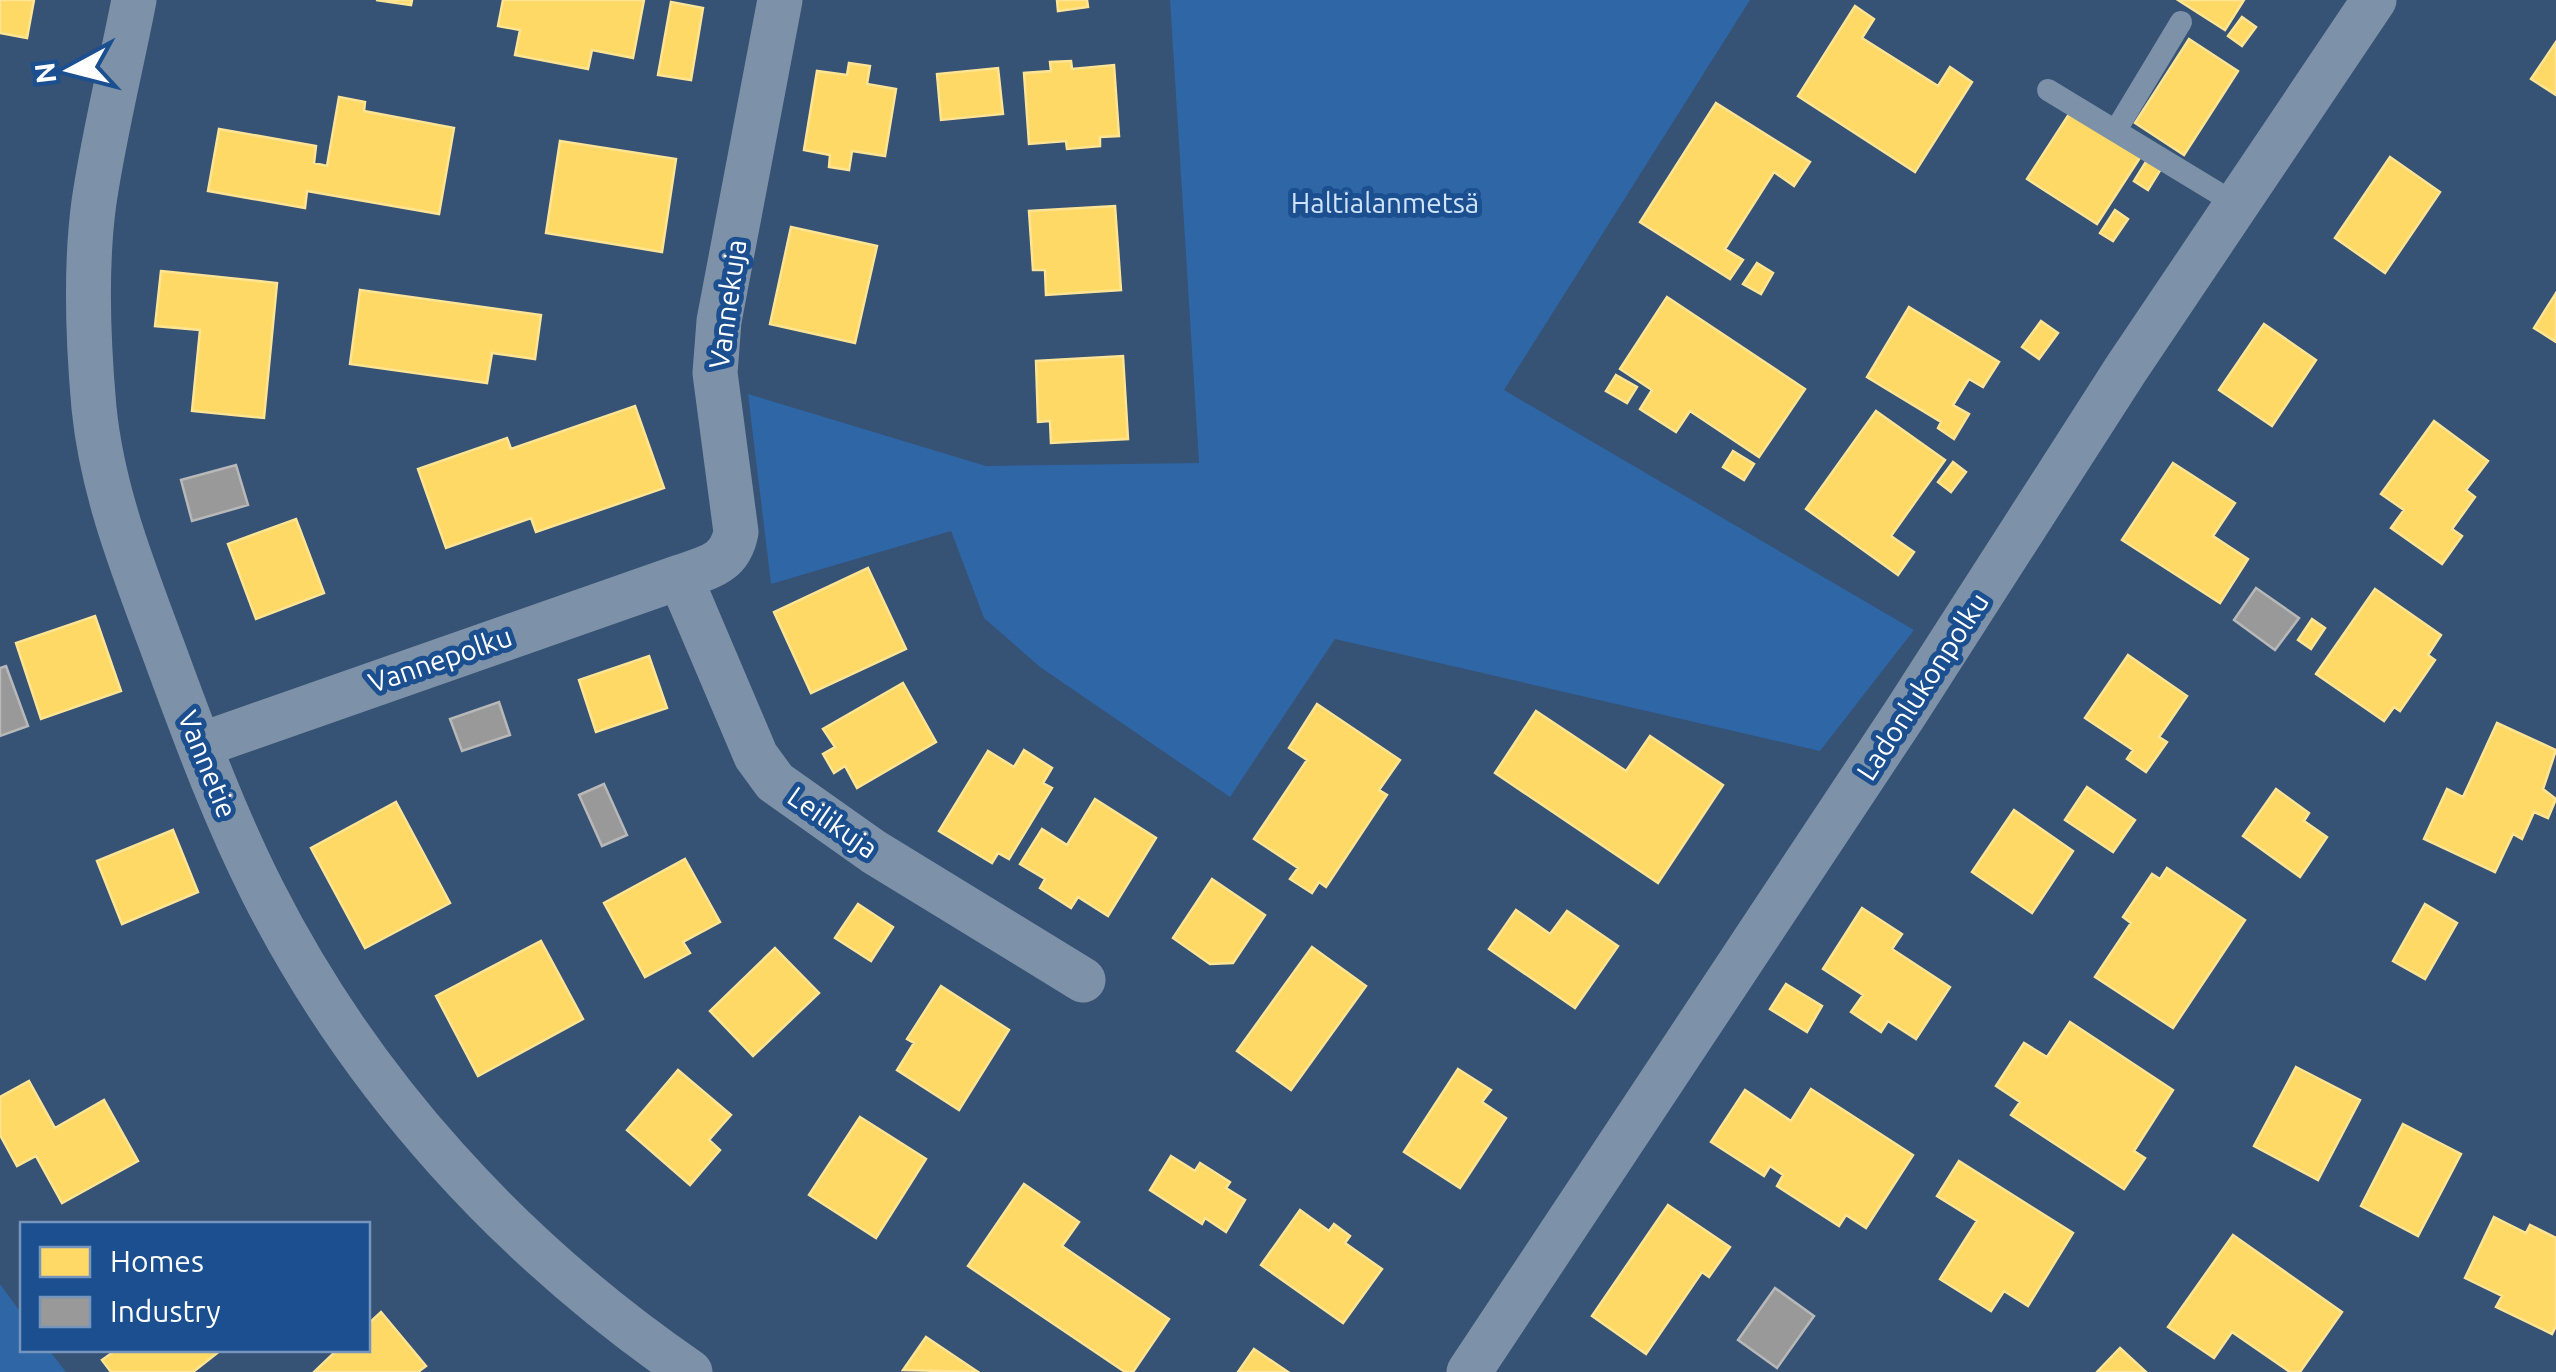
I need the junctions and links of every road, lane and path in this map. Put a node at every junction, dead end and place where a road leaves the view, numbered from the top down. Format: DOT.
graph roads {
  1 [pos="134,0"];
  2 [pos="780,0"];
  3 [pos="2374,0"];
  4 [pos="2182,22"];
  5 [pos="2048,90"];
  6 [pos="2116,130"];
  7 [pos="2236,204"];
  8 [pos="680,578"];
  9 [pos="201,745"];
  10 [pos="1084,980"];
  11 [pos="690,1372"];
  12 [pos="1469,1372"];
  1 -- 9 [label="street, Vannetie"];
  2 -- 8 [label="street, Vannekuja"];
  3 -- 7 [label="street, Ladonlukonpolku"];
  4 -- 6 [label="lane"];
  5 -- 6 [label="lane"];
  6 -- 7 [label="lane"];
  7 -- 12 [label="street, Ladonlukonpolku"];
  8 -- 9 [label="street, Vannepolku"];
  8 -- 10 [label="street, Leilikuja"];
  9 -- 11 [label="street, Vannetie"];
}
